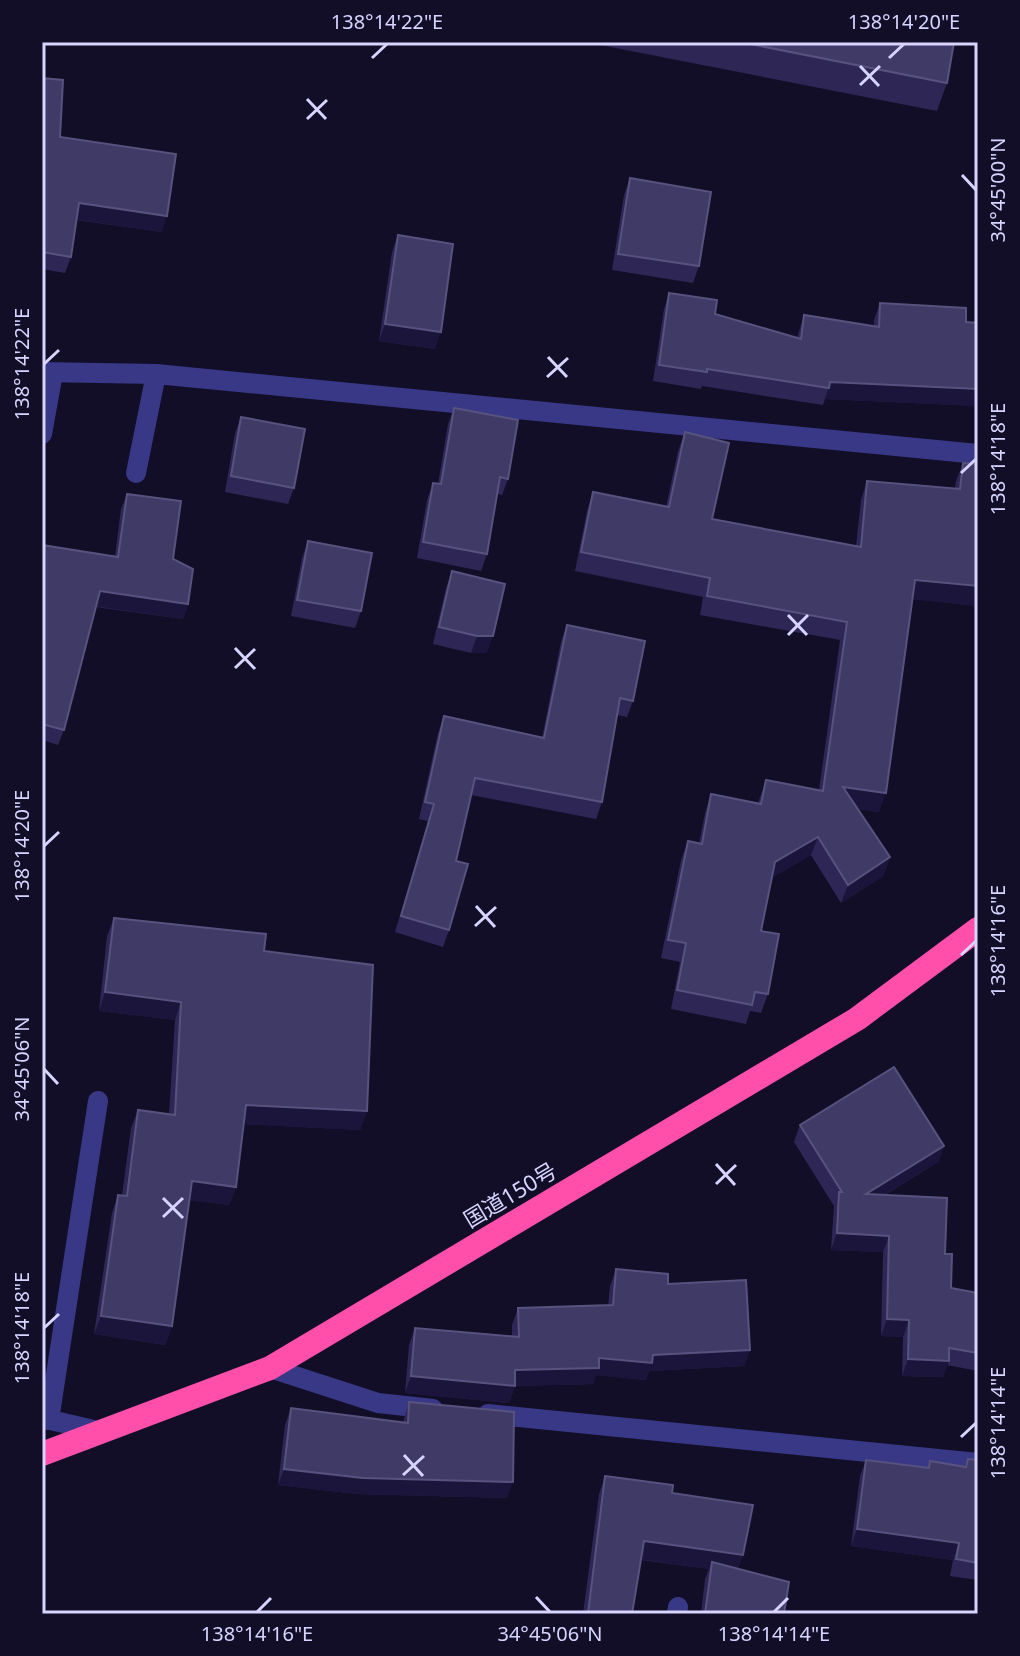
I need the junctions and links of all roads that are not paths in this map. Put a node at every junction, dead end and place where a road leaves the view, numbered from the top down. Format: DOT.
graph roads {
  1 [pos="48,372"];
  2 [pos="156,374"];
  3 [pos="42,434"];
  4 [pos="978,454"];
  5 [pos="136,473"];
  6 [pos="978,929"];
  7 [pos="98,1101"];
  8 [pos="270,1368"];
  9 [pos="46,1419"];
  10 [pos="102,1432"];
  11 [pos="42,1454"];
  12 [pos="978,1463"];
  1 -- 2 [label="street"];
  1 -- 3 [label="street"];
  2 -- 4 [label="street"];
  2 -- 5 [label="street"];
  6 -- 8 [label="highway, 国道150号"];
  7 -- 9 [label="street"];
  8 -- 10 [label="highway, 国道150号"];
  8 -- 12 [label="street"];
  9 -- 10 [label="street"];
  10 -- 11 [label="highway, 国道150号"];
}
